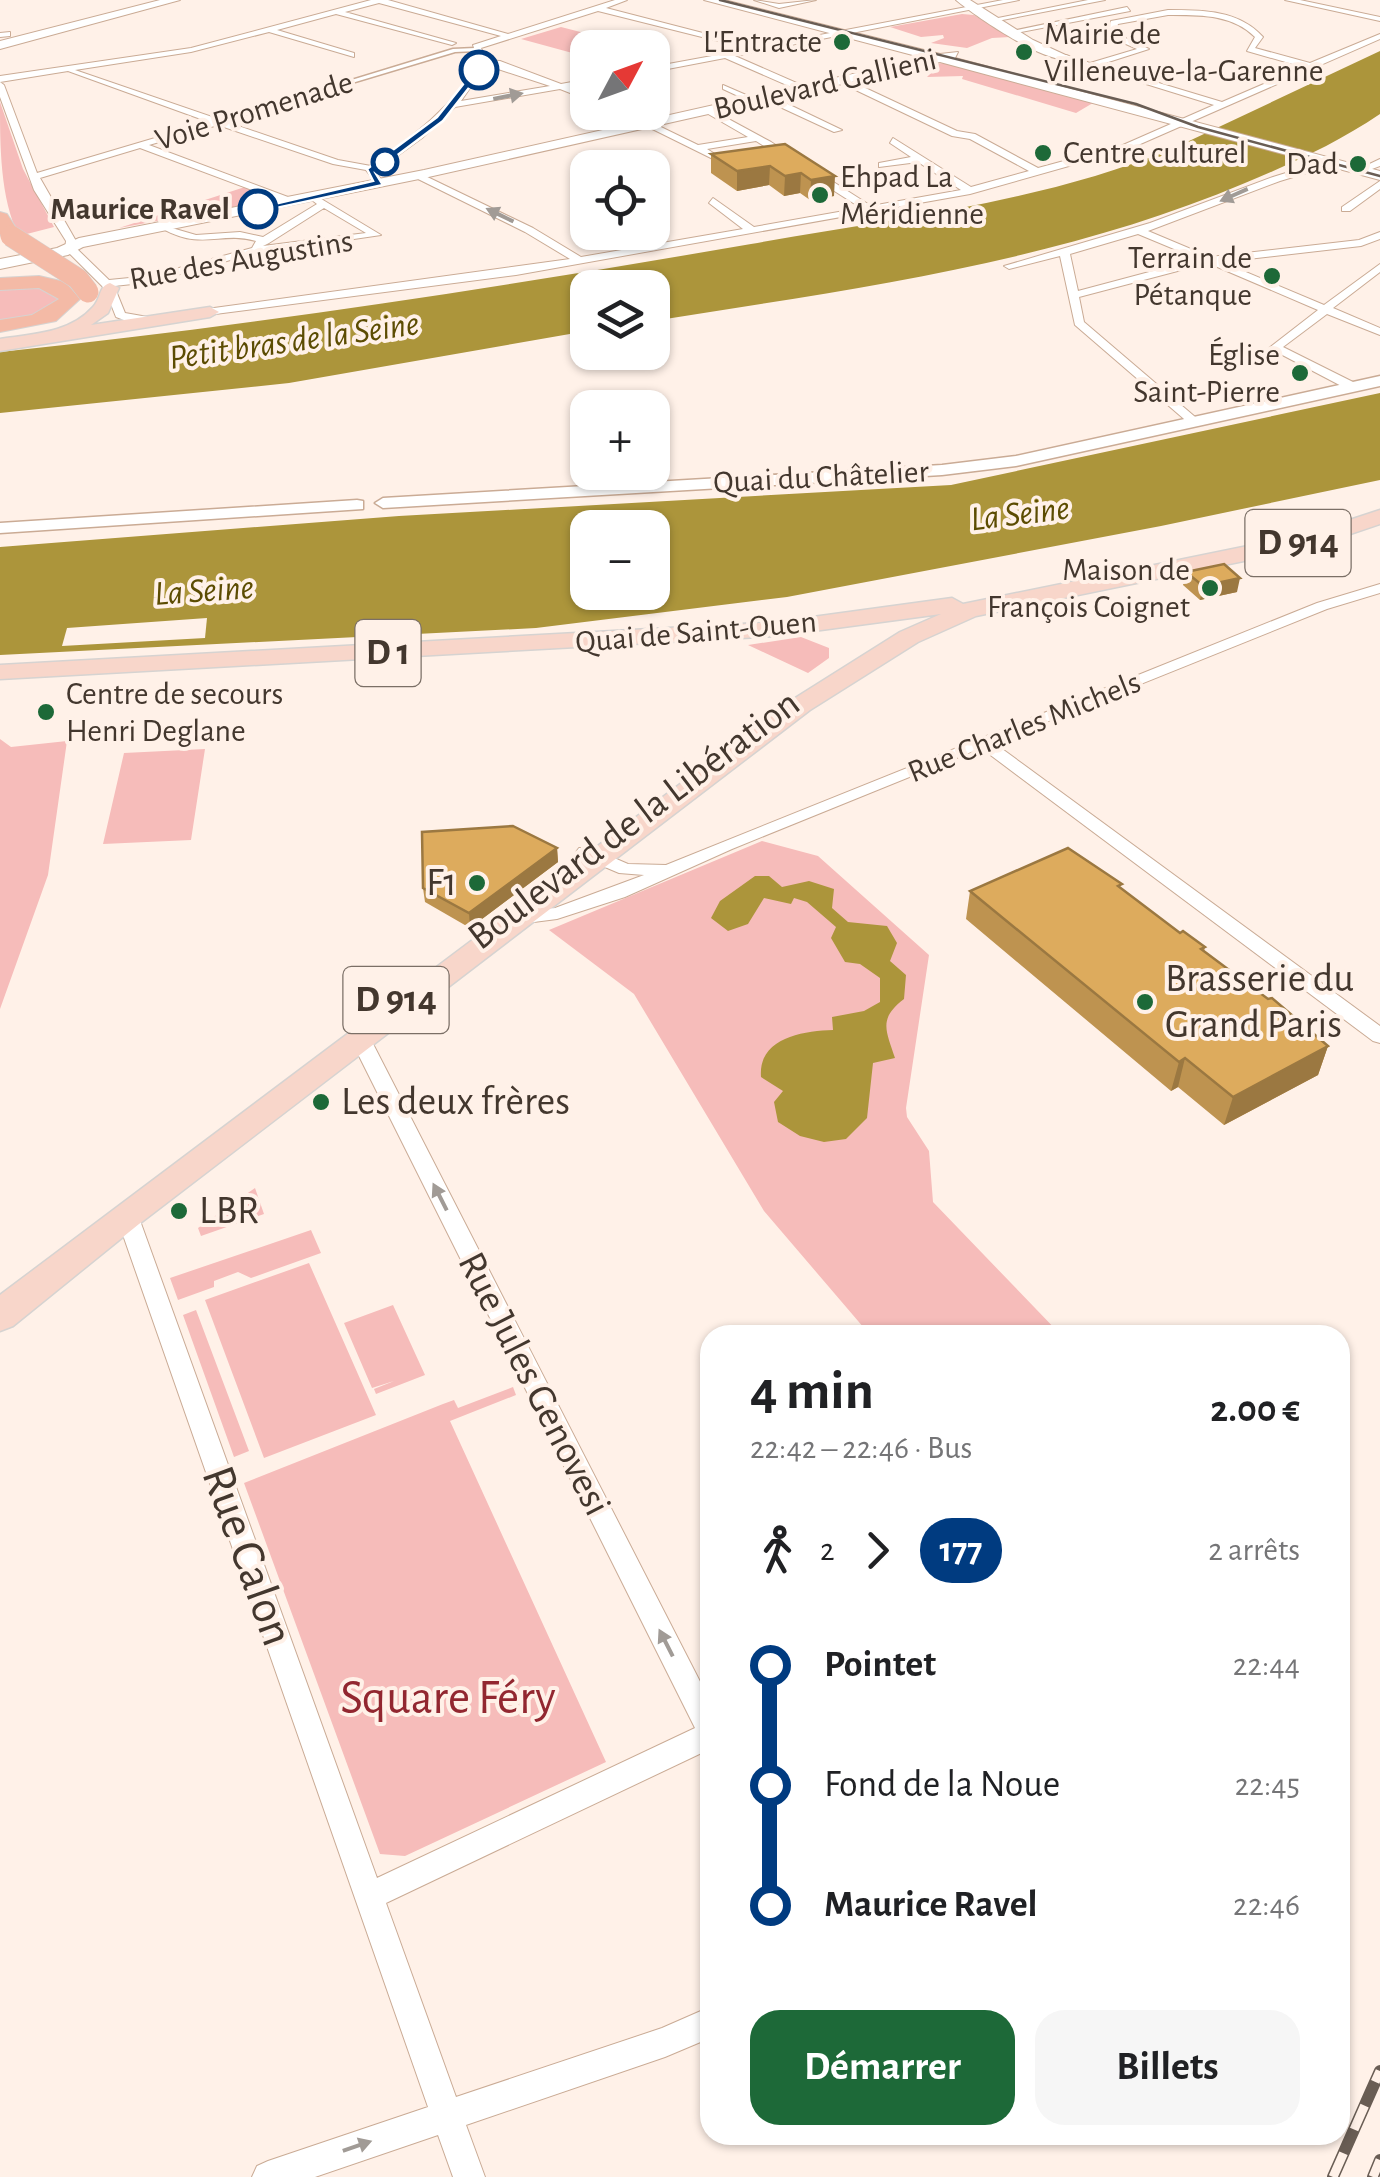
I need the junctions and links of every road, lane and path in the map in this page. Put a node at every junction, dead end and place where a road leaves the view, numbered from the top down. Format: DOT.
graph roads {
  1 [pos="171,0"];
  2 [pos="380,0"];
  3 [pos="623,0"];
  4 [pos="710,0"];
  5 [pos="736,0"];
  6 [pos="758,0"];
  7 [pos="812,0"];
  8 [pos="962,0"];
  9 [pos="1101,0"];
  10 [pos="1288,0"];
  11 [pos="1011,1"];
  12 [pos="1151,4"];
  13 [pos="597,8"];
  14 [pos="974,8"];
  15 [pos="404,10"];
  16 [pos="1045,10"];
  17 [pos="338,12"];
  18 [pos="426,17"];
  19 [pos="1380,19"];
  20 [pos="367,20"];
  21 [pos="992,20"];
  22 [pos="450,24"];
  23 [pos="390,27"];
  24 [pos="270,30"];
  25 [pos="476,30"];
  26 [pos="851,32"];
  27 [pos="1011,32"];
  28 [pos="415,34"];
  29 [pos="507,35"];
  30 [pos="1380,36"];
  31 [pos="1,38"];
  32 [pos="334,38"];
  33 [pos="440,41"];
  34 [pos="315,44"];
  35 [pos="478,47"];
  36 [pos="760,50"];
  37 [pos="351,54"];
  38 [pos="727,56"];
  39 [pos="948,57"];
  40 [pos="1066,58"];
  41 [pos="483,62"];
  42 [pos="1091,65"];
  43 [pos="1307,65"];
  44 [pos="670,67"];
  45 [pos="71,71"];
  46 [pos="1030,71"];
  47 [pos="844,81"];
  48 [pos="0,82"];
  49 [pos="570,85"];
  50 [pos="562,86"];
  51 [pos="726,87"];
  52 [pos="570,90"];
  53 [pos="805,90"];
  54 [pos="762,99"];
  55 [pos="1220,104"];
  56 [pos="454,105"];
  57 [pos="707,111"];
  58 [pos="670,119"];
  59 [pos="217,122"];
  60 [pos="1190,123"];
  61 [pos="621,130"];
  62 [pos="661,130"];
  63 [pos="837,130"];
  64 [pos="757,138"];
  65 [pos="892,141"];
  66 [pos="140,146"];
  67 [pos="699,148"];
  68 [pos="713,156"];
  69 [pos="917,159"];
  70 [pos="1318,159"];
  71 [pos="1380,162"];
  72 [pos="882,165"];
  73 [pos="1364,170"];
  74 [pos="1038,172"];
  75 [pos="417,175"];
  76 [pos="1380,175"];
  77 [pos="376,176"];
  78 [pos="34,177"];
  79 [pos="1380,184"];
  80 [pos="970,191"];
  81 [pos="318,200"];
  82 [pos="292,202"];
  83 [pos="713,202"];
  84 [pos="1346,209"];
  85 [pos="872,211"];
  86 [pos="6,227"];
  87 [pos="169,228"];
  88 [pos="1138,230"];
  89 [pos="754,232"];
  90 [pos="1380,235"];
  91 [pos="265,241"];
  92 [pos="69,247"];
  93 [pos="251,251"];
  94 [pos="1065,253"];
  95 [pos="0,255"];
  96 [pos="1208,260"];
  97 [pos="580,261"];
  98 [pos="0,264"];
  99 [pos="1009,266"];
  100 [pos="1380,267"];
  101 [pos="0,284"];
  102 [pos="101,288"];
  103 [pos="1072,296"];
  104 [pos="1325,309"];
  105 [pos="210,312"];
  106 [pos="0,326"];
  107 [pos="1380,332"];
  108 [pos="0,335"];
  109 [pos="0,344"];
  110 [pos="1380,381"];
  111 [pos="1353,387"];
  112 [pos="1195,422"];
  113 [pos="383,503"];
  114 [pos="356,505"];
  115 [pos="1380,508"];
  116 [pos="1380,517"];
  117 [pos="0,528"];
  118 [pos="1380,588"];
  119 [pos="776,629"];
  120 [pos="887,633"];
  121 [pos="838,665"];
  122 [pos="0,672"];
  123 [pos="800,705"];
  124 [pos="984,743"];
  125 [pos="601,859"];
  126 [pos="669,869"];
  127 [pos="603,896"];
  128 [pos="565,911"];
  129 [pos="526,917"];
  130 [pos="370,1030"];
  131 [pos="1380,1036"];
  132 [pos="127,1215"];
  133 [pos="0,1300"];
  134 [pos="0,1316"];
  135 [pos="700,1711"];
  136 [pos="700,1737"];
  137 [pos="368,1898"];
  138 [pos="700,2027"];
  139 [pos="446,2114"];
  140 [pos="268,2177"];
  141 [pos="468,2177"];
  1 -- 31 [label="main road"];
  2 -- 17 [label="street"];
  2 -- 29 [label="street"];
  3 -- 13 [label="street, Voie Promenade"];
  4 -- 26 [label="main road"];
  5 -- 26 [label="main road"];
  6 -- 7 [label="street"];
  8 -- 14 [label="main road"];
  9 -- 16 [label="street"];
  10 -- 19 [label="street"];
  11 -- 14 [label="street"];
  11 -- 16 [label="street"];
  12 -- 27 [label="street"];
  13 -- 29 [label="street, Voie Promenade"];
  13 -- 36 [label="street"];
  14 -- 21 [label="main road"];
  14 -- 26 [label="street"];
  15 -- 20 [label="street"];
  16 -- 21 [label="street"];
  17 -- 20 [label="street"];
  17 -- 24 [label="street"];
  18 -- 23 [label="street"];
  20 -- 23 [label="street"];
  21 -- 27 [label="main road"];
  22 -- 28 [label="street"];
  23 -- 28 [label="street"];
  24 -- 34 [label="street"];
  24 -- 45 [label="street"];
  25 -- 33 [label="street"];
  26 -- 36 [label="street"];
  26 -- 39 [label="main road"];
  27 -- 40 [label="main road"];
  28 -- 33 [label="street"];
  29 -- 35 [label="street, Voie Promenade"];
  30 -- 43 [label="street"];
  32 -- 34 [label="street"];
  33 -- 35 [label="street"];
  34 -- 37 [label="street"];
  35 -- 41 [label="street"];
  35 -- 59 [label="street, Voie Promenade"];
  36 -- 38 [label="street"];
  38 -- 44 [label="street"];
  38 -- 53 [label="street"];
  39 -- 46 [label="main road"];
  39 -- 47 [label="main road, Boulevard Gallieni"];
  40 -- 42 [label="street"];
  40 -- 46 [label="main road"];
  41 -- 50 [label="street"];
  41 -- 56 [label="street"];
  42 -- 43 [label="street"];
  42 -- 55 [label="street"];
  43 -- 55 [label="street"];
  45 -- 48 [label="street"];
  45 -- 59 [label="street"];
  46 -- 60 [label="main road"];
  47 -- 53 [label="main road, Boulevard Gallieni"];
  47 -- 74 [label="street"];
  48 -- 78 [label="street"];
  49 -- 50 [label="street"];
  50 -- 52 [label="street"];
  56 -- 50 [label="street, one-way"];
  51 -- 54 [label="street"];
  53 -- 54 [label="main road, Boulevard Gallieni"];
  54 -- 57 [label="main road, Boulevard Gallieni"];
  54 -- 63 [label="street"];
  55 -- 60 [label="street"];
  56 -- 77 [label="street"];
  57 -- 58 [label="main road, Boulevard Gallieni"];
  57 -- 64 [label="street"];
  59 -- 66 [label="street, Voie Promenade"];
  59 -- 77 [label="street"];
  60 -- 70 [label="main road"];
  60 -- 74 [label="street"];
  61 -- 75 [label="main road, Boulevard Gallieni"];
  62 -- 67 [label="street"];
  64 -- 67 [label="street"];
  64 -- 85 [label="street"];
  65 -- 69 [label="street"];
  66 -- 78 [label="street, Voie Promenade"];
  66 -- 82 [label="street"];
  67 -- 68 [label="street"];
  69 -- 72 [label="street"];
  69 -- 80 [label="street"];
  70 -- 73 [label="main road"];
  70 -- 76 [label="main road"];
  70 -- 88 [label="street, one-way"];
  71 -- 73 [label="street"];
  73 -- 76 [label="main road"];
  74 -- 80 [label="street"];
  75 -- 77 [label="main road, Boulevard Gallieni"];
  97 -- 75 [label="street, one-way"];
  77 -- 81 [label="main road, Boulevard Gallieni"];
  78 -- 92 [label="street"];
  79 -- 84 [label="street"];
  80 -- 85 [label="street"];
  81 -- 82 [label="main road, Boulevard Gallieni"];
  81 -- 91 [label="street"];
  81 -- 93 [label="street, Rue des Augustins"];
  82 -- 87 [label="main road, Boulevard Gallieni"];
  83 -- 89 [label="street"];
  85 -- 89 [label="street"];
  86 -- 102 [label="highway, bridge"];
  87 -- 91 [label="street"];
  87 -- 92 [label="main road, Boulevard Gallieni"];
  88 -- 94 [label="street"];
  88 -- 96 [label="street"];
  89 -- 97 [label="street"];
  90 -- 96 [label="street"];
  91 -- 93 [label="street"];
  92 -- 95 [label="main road, Boulevard Gallieni"];
  92 -- 98 [label="main road, Boulevard Gallieni"];
  92 -- 102 [label="street"];
  93 -- 102 [label="street, Rue des Augustins"];
  94 -- 99 [label="street"];
  94 -- 103 [label="street"];
  96 -- 103 [label="street"];
  96 -- 104 [label="street"];
  97 -- 105 [label="street"];
  100 -- 104 [label="street"];
  101 -- 106 [label="highway"];
  102 -- 105 [label="street"];
  102 -- 108 [label="highway"];
  102 -- 109 [label="main road"];
  103 -- 112 [label="street"];
  104 -- 107 [label="street"];
  104 -- 111 [label="street"];
  105 -- 109 [label="main road"];
  110 -- 111 [label="street, Quai du Châtelier"];
  111 -- 112 [label="street, Quai du Châtelier"];
  112 -- 113 [label="street, Quai du Châtelier"];
  114 -- 117 [label="street"];
  115 -- 120 [label="main road, Boulevard de la Libération / D 914"];
  116 -- 120 [label="main road, Quai de Saint-Ouen / D 914"];
  118 -- 124 [label="street, Rue Charles Michels"];
  119 -- 120 [label="main road, D 1"];
  119 -- 121 [label="main road"];
  119 -- 122 [label="main road, Quai de Saint-Ouen / D 1"];
  120 -- 121 [label="main road, Boulevard de la Libération / D 914"];
  120 -- 123 [label="main road, Quai de Saint-Ouen / D 914"];
  121 -- 125 [label="main road, Boulevard de la Libération / D 914"];
  123 -- 125 [label="main road, Boulevard de la Libération / D 914"];
  124 -- 126 [label="street, Rue Charles Michels"];
  124 -- 131 [label="street"];
  125 -- 126 [label="street, Rue Charles Michels"];
  125 -- 127 [label="street"];
  125 -- 129 [label="main road, Boulevard de la Libération / D 914"];
  125 -- 133 [label="main road, Boulevard de la Libération / D 914"];
  126 -- 127 [label="street, Rue Charles Michels"];
  127 -- 128 [label="street, Rue Charles Michels"];
  128 -- 129 [label="street, Rue Charles Michels"];
  128 -- 130 [label="main road"];
  129 -- 130 [label="main road, Boulevard de la Libération / D 914"];
  130 -- 132 [label="main road, Boulevard de la Libération / D 914"];
  135 -- 130 [label="street, Rue Jules Genovesi, one-way"];
  132 -- 134 [label="main road, Boulevard de la Libération / D 914"];
  132 -- 137 [label="street, Rue Calon"];
  136 -- 137 [label="street"];
  137 -- 139 [label="street, Rue Calon"];
  138 -- 139 [label="street"];
  140 -- 139 [label="street, one-way"];
  139 -- 141 [label="street, Rue Calon"];
}
